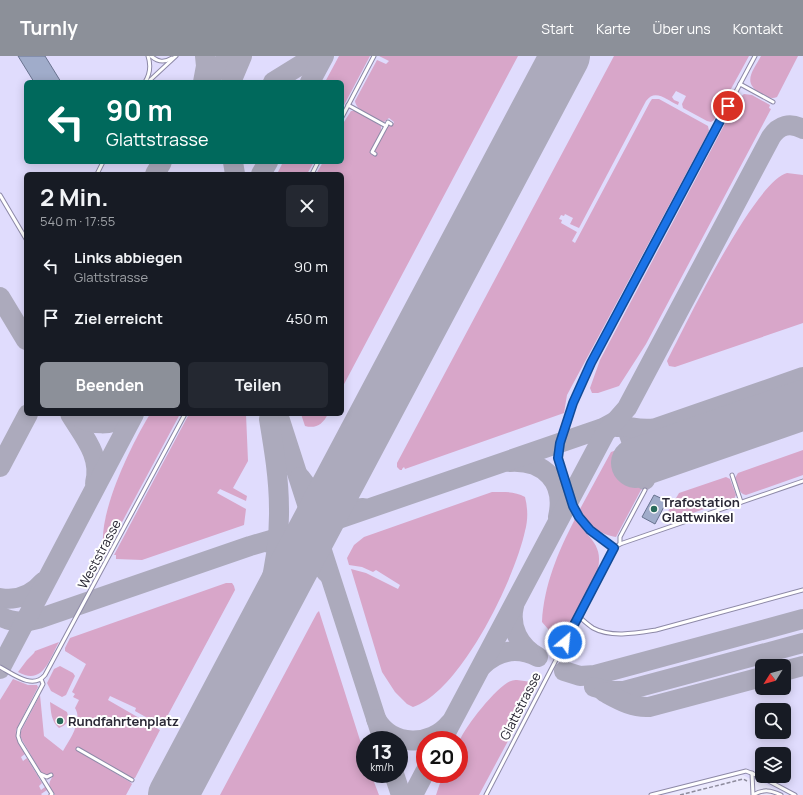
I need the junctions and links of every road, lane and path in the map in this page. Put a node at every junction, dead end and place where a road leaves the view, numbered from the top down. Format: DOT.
graph roads {
  1 [pos="150,56"];
  2 [pos="175,56"];
  3 [pos="374,56"];
  4 [pos="755,56"];
  5 [pos="147,80"];
  6 [pos="149,80"];
  7 [pos="740,84"];
  8 [pos="773,102"];
  9 [pos="348,105"];
  10 [pos="344,113"];
  11 [pos="391,124"];
  12 [pos="386,126"];
  13 [pos="375,154"];
  14 [pos="0,195"];
  15 [pos="24,236"];
  16 [pos="184,416"];
  17 [pos="732,475"];
  18 [pos="803,481"];
  19 [pos="645,490"];
  20 [pos="742,502"];
  21 [pos="620,544"];
  22 [pos="614,548"];
  23 [pos="803,590"];
  24 [pos="578,616"];
  25 [pos="0,667"];
  26 [pos="41,679"];
  27 [pos="78,749"];
  28 [pos="28,755"];
  29 [pos="24,758"];
  30 [pos="39,773"];
  31 [pos="752,773"];
  32 [pos="51,775"];
  33 [pos="132,780"];
  34 [pos="749,782"];
  35 [pos="46,784"];
  36 [pos="41,787"];
  37 [pos="51,795"];
  38 [pos="486,795"];
  39 [pos="651,795"];
  40 [pos="680,795"];
  41 [pos="781,795"];
  42 [pos="795,795"];
  1 -- 2 [label="lane"];
  1 -- 5 [label="lane"];
  2 -- 6 [label="lane"];
  3 -- 9 [label="lane"];
  4 -- 7 [label="lane"];
  7 -- 8 [label="lane"];
  7 -- 22 [label="lane"];
  9 -- 10 [label="lane"];
  9 -- 12 [label="lane"];
  11 -- 12 [label="lane"];
  12 -- 13 [label="lane"];
  14 -- 15 [label="lane"];
  16 -- 26 [label="lane, Weststrasse"];
  17 -- 20 [label="lane"];
  18 -- 20 [label="lane"];
  19 -- 21 [label="lane"];
  20 -- 21 [label="lane"];
  21 -- 22 [label="lane"];
  22 -- 24 [label="lane, Glattstrasse"];
  23 -- 24 [label="lane"];
  24 -- 38 [label="lane, Glattstrasse"];
  25 -- 26 [label="lane"];
  26 -- 28 [label="lane"];
  27 -- 33 [label="lane"];
  28 -- 29 [label="lane"];
  28 -- 30 [label="lane"];
  30 -- 32 [label="lane"];
  30 -- 35 [label="lane"];
  31 -- 39 [label="lane"];
  31 -- 41 [label="lane"];
  31 -- 42 [label="lane"];
  34 -- 40 [label="path"];
  35 -- 36 [label="lane"];
  35 -- 37 [label="lane"];
}
